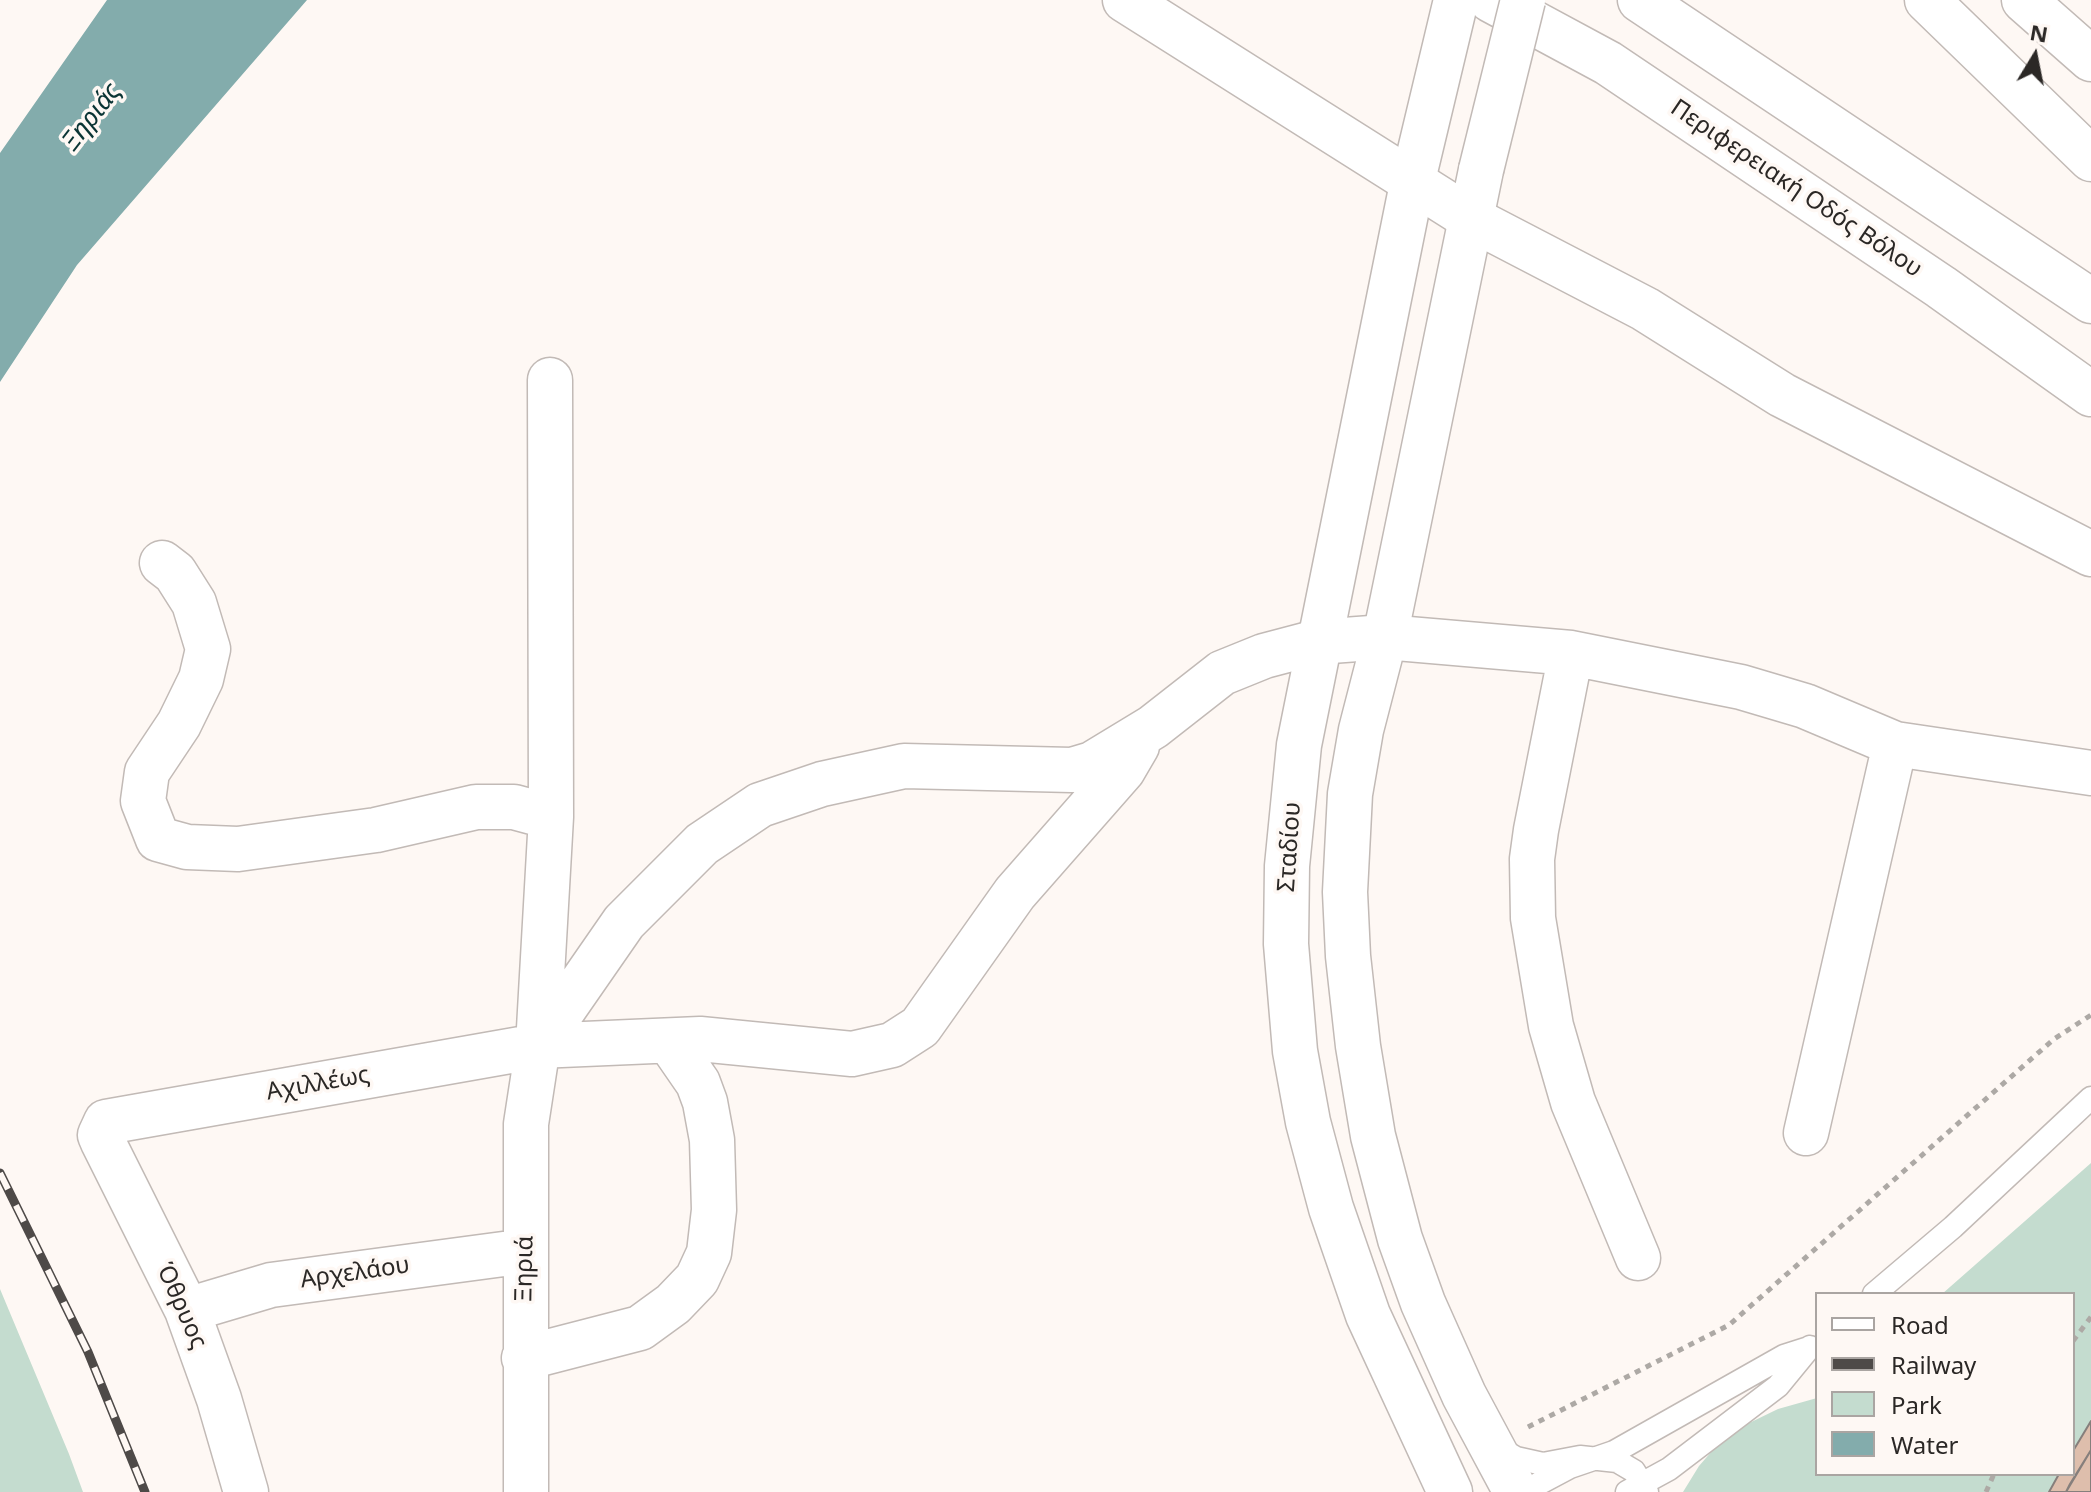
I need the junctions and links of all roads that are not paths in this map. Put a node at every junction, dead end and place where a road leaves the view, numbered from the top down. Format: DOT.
graph roads {
  1 [pos="1125,0"];
  2 [pos="1456,0"];
  3 [pos="1491,0"];
  4 [pos="1523,0"];
  5 [pos="1640,0"];
  6 [pos="1927,0"];
  7 [pos="2024,0"];
  8 [pos="2091,59"];
  9 [pos="2091,159"];
  10 [pos="1412,184"];
  11 [pos="1470,218"];
  12 [pos="2091,301"];
  13 [pos="550,380"];
  14 [pos="2091,394"];
  15 [pos="2091,554"];
  16 [pos="162,563"];
  17 [pos="1385,637"];
  18 [pos="1317,642"];
  19 [pos="1571,653"];
  20 [pos="1144,734"];
  21 [pos="1895,744"];
  22 [pos="2091,773"];
  23 [pos="551,817"];
  24 [pos="669,1041"];
  25 [pos="538,1046"];
  26 [pos="2091,1098"];
  27 [pos="102,1127"];
  28 [pos="1806,1133"];
  29 [pos="526,1251"];
  30 [pos="1638,1258"];
  31 [pos="1876,1292"];
  32 [pos="187,1310"];
  33 [pos="1813,1345"];
  34 [pos="524,1358"];
  35 [pos="1490,1444"];
  36 [pos="1601,1457"];
  37 [pos="1639,1489"];
  38 [pos="246,1492"];
  39 [pos="526,1492"];
  40 [pos="1450,1492"];
  41 [pos="1516,1492"];
  42 [pos="1523,1492"];
  1 -- 10 [label="street"];
  2 -- 10 [label="street, Σταδίου"];
  3 -- 14 [label="street, Περιφερειακή Οδός Βόλου"];
  4 -- 11 [label="street, bridge"];
  5 -- 12 [label="street"];
  6 -- 9 [label="street"];
  7 -- 8 [label="street"];
  10 -- 11 [label="street"];
  10 -- 18 [label="street, Σταδίου"];
  11 -- 15 [label="street"];
  11 -- 17 [label="street"];
  13 -- 23 [label="street, Ξηριά"];
  16 -- 23 [label="street"];
  17 -- 18 [label="street"];
  17 -- 19 [label="street"];
  17 -- 35 [label="street"];
  18 -- 20 [label="street"];
  18 -- 40 [label="street, Σταδίου"];
  19 -- 21 [label="street"];
  19 -- 30 [label="street"];
  20 -- 24 [label="street, Αχιλλέως"];
  20 -- 25 [label="street"];
  21 -- 22 [label="street"];
  21 -- 28 [label="street"];
  23 -- 25 [label="street, Ξηριά"];
  24 -- 25 [label="street, Αχιλλέως"];
  24 -- 34 [label="street"];
  25 -- 27 [label="street, Αχιλλέως"];
  25 -- 29 [label="street, Ξηριά"];
  26 -- 31 [label="lane"];
  27 -- 32 [label="street, Όθρυος"];
  29 -- 32 [label="street, Αρχελάου"];
  29 -- 34 [label="street, Ξηριά"];
  32 -- 38 [label="street, Όθρυος"];
  33 -- 36 [label="lane"];
  33 -- 37 [label="lane"];
  34 -- 39 [label="street, Ξηριά"];
  35 -- 36 [label="lane"];
  35 -- 41 [label="street"];
  36 -- 37 [label="lane"];
  36 -- 42 [label="lane"];
}
